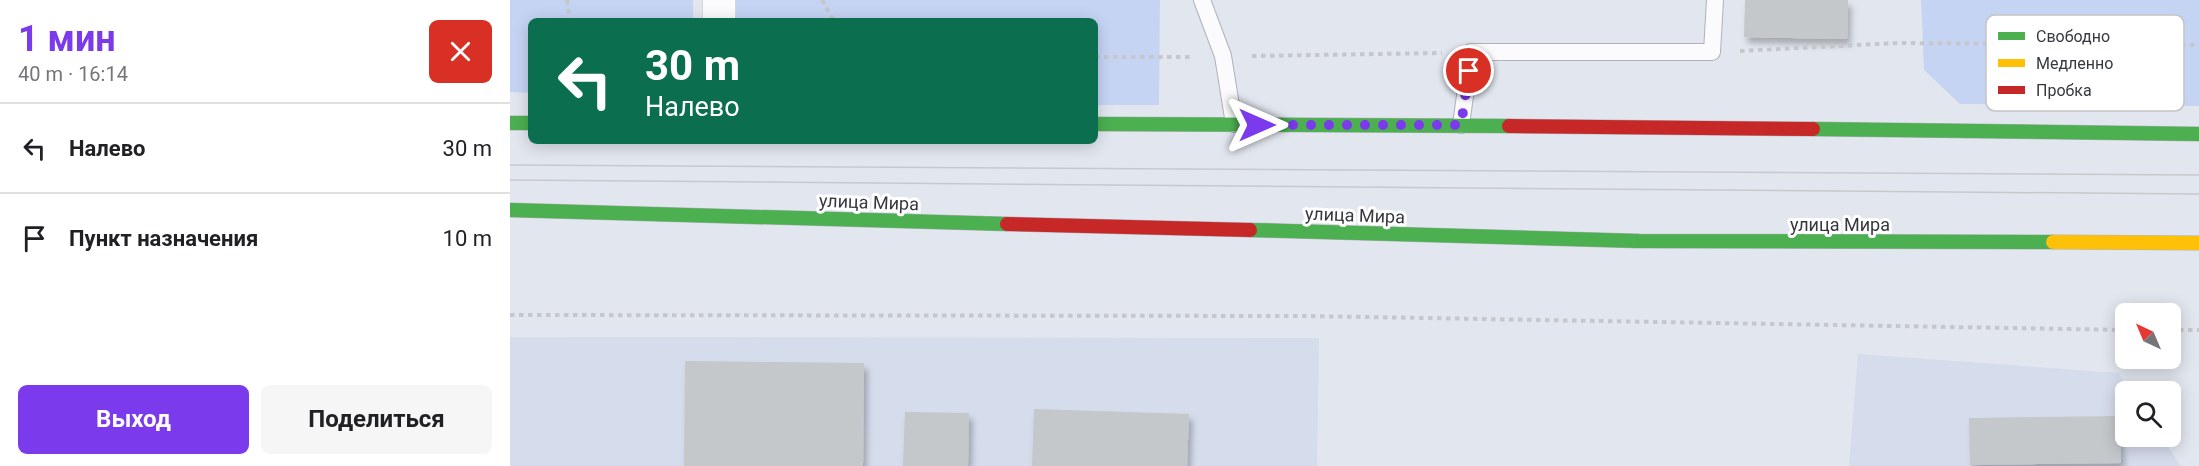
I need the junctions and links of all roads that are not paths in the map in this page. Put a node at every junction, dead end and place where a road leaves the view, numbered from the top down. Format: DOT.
graph roads {
  1 [pos="718,0"];
  2 [pos="1202,0"];
  3 [pos="1715,0"];
  4 [pos="718,18"];
  5 [pos="510,123"];
  6 [pos="528,123"];
  7 [pos="1098,124"];
  8 [pos="1234,124"];
  9 [pos="1461,125"];
  10 [pos="2199,134"];
  11 [pos="510,210"];
  12 [pos="2199,243"];
  1 -- 4 [label="street"];
  2 -- 8 [label="lane"];
  3 -- 9 [label="lane"];
  5 -- 6 [label="main road"];
  7 -- 8 [label="main road"];
  8 -- 9 [label="main road"];
  9 -- 10 [label="main road"];
  11 -- 12 [label="main road, улица Мира"];
}
